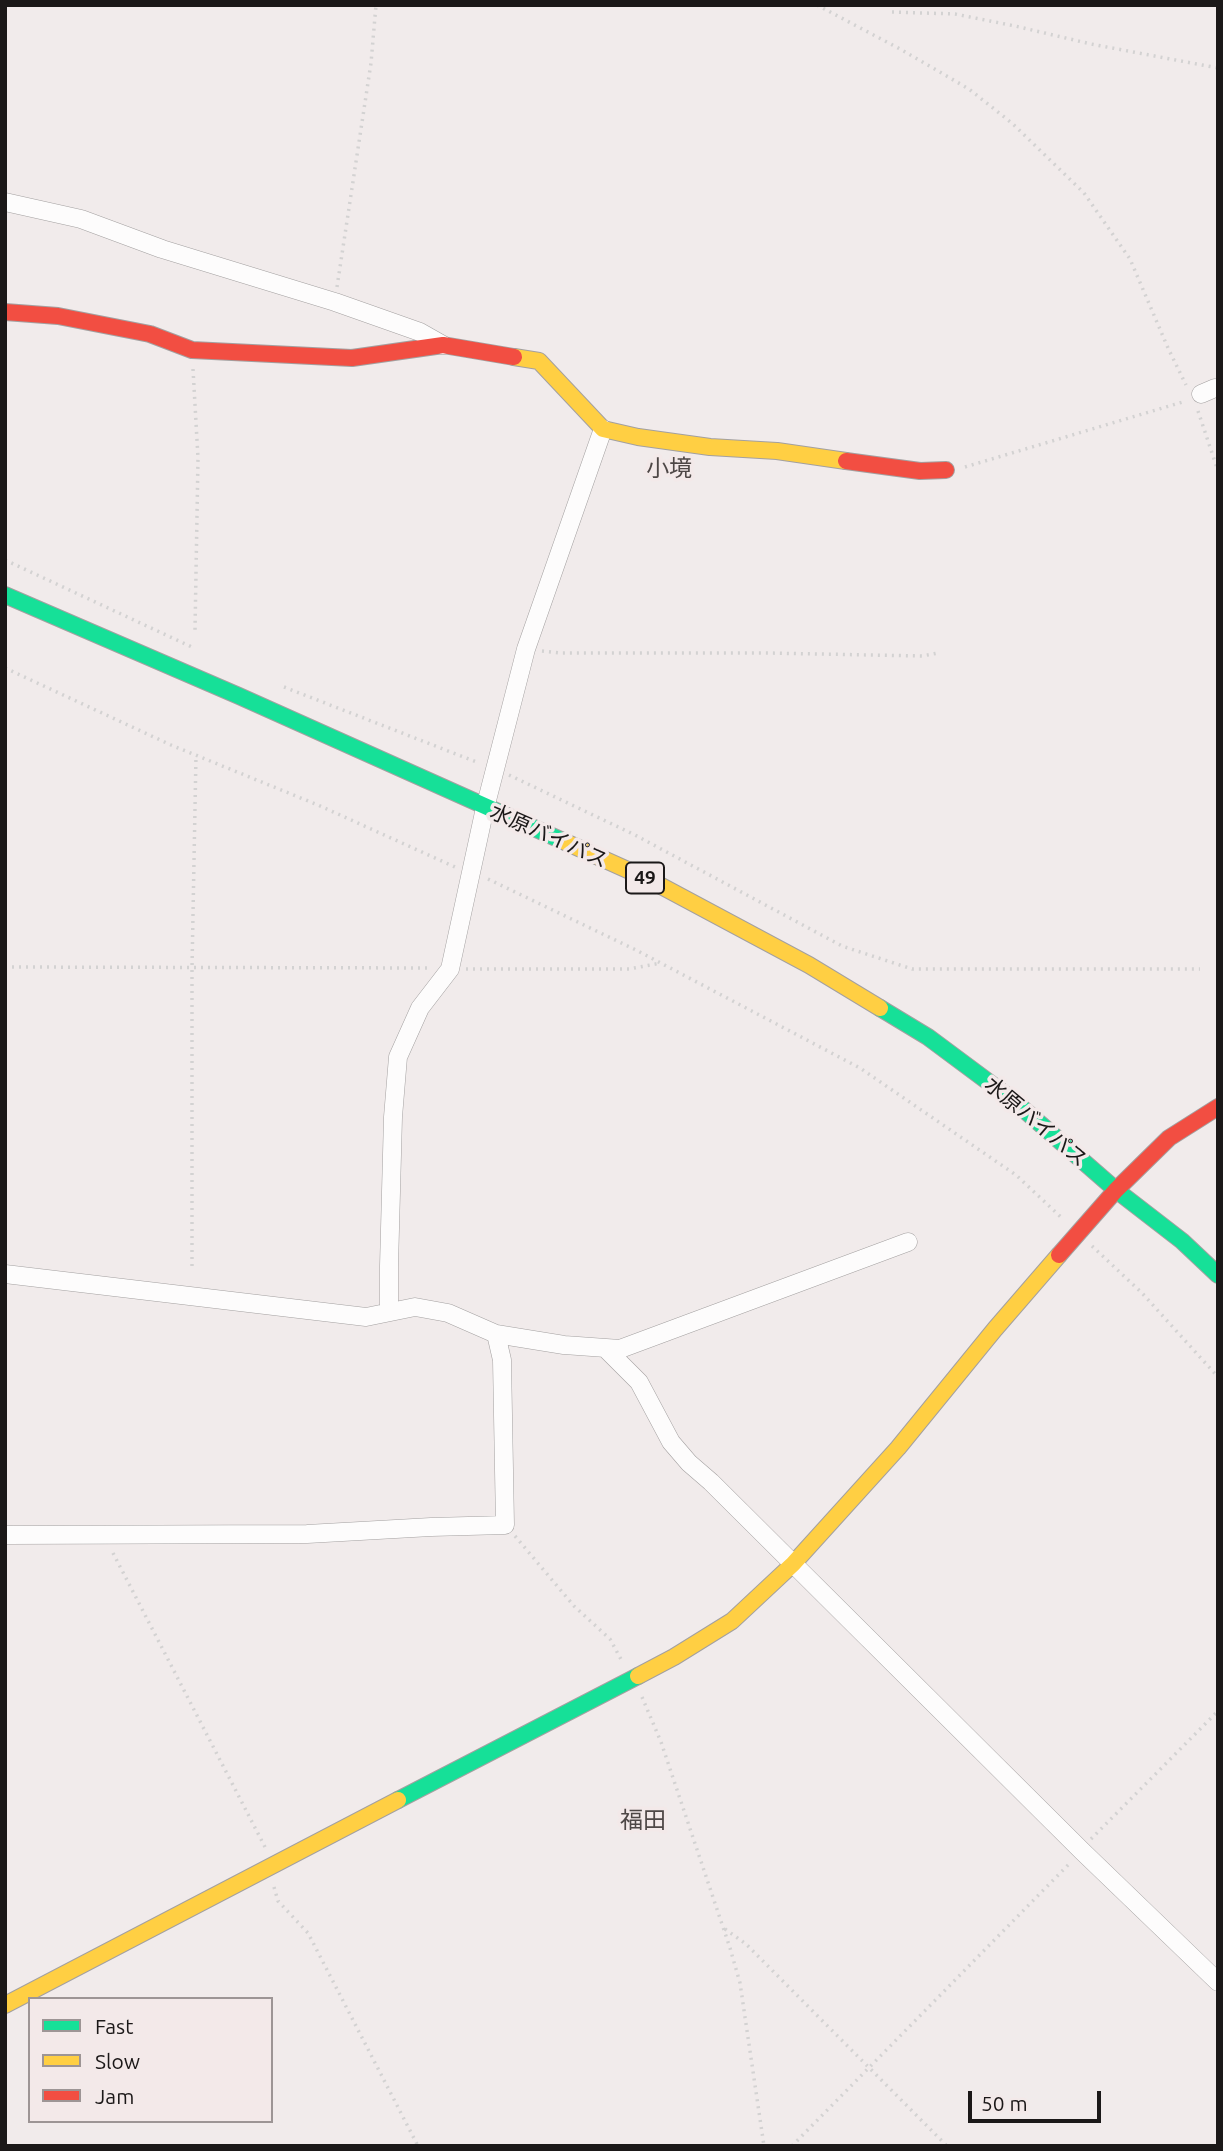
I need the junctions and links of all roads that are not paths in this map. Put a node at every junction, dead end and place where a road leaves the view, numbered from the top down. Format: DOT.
graph roads {
  1 [pos="5,202"];
  2 [pos="5,312"];
  3 [pos="443,345"];
  4 [pos="603,429"];
  5 [pos="946,470"];
  6 [pos="5,595"];
  7 [pos="485,808"];
  8 [pos="1218,1107"];
  9 [pos="1116,1190"];
  10 [pos="908,1242"];
  11 [pos="5,1274"];
  12 [pos="1218,1275"];
  13 [pos="389,1312"];
  14 [pos="496,1334"];
  15 [pos="606,1349"];
  16 [pos="5,1535"];
  17 [pos="793,1564"];
  18 [pos="1218,1982"];
  19 [pos="5,2005"];
  1 -- 3 [label="street"];
  2 -- 3 [label="main road"];
  3 -- 4 [label="main road"];
  4 -- 5 [label="main road"];
  4 -- 7 [label="street"];
  6 -- 7 [label="main road, 水原バイパス / 49"];
  7 -- 9 [label="main road, 水原バイパス / 49"];
  7 -- 13 [label="street"];
  8 -- 9 [label="main road"];
  9 -- 12 [label="main road, 水原バイパス / 49"];
  9 -- 17 [label="main road"];
  10 -- 15 [label="street"];
  11 -- 13 [label="street"];
  13 -- 14 [label="street"];
  14 -- 15 [label="street"];
  14 -- 16 [label="street"];
  15 -- 17 [label="street"];
  17 -- 18 [label="street"];
  17 -- 19 [label="main road"];
}
